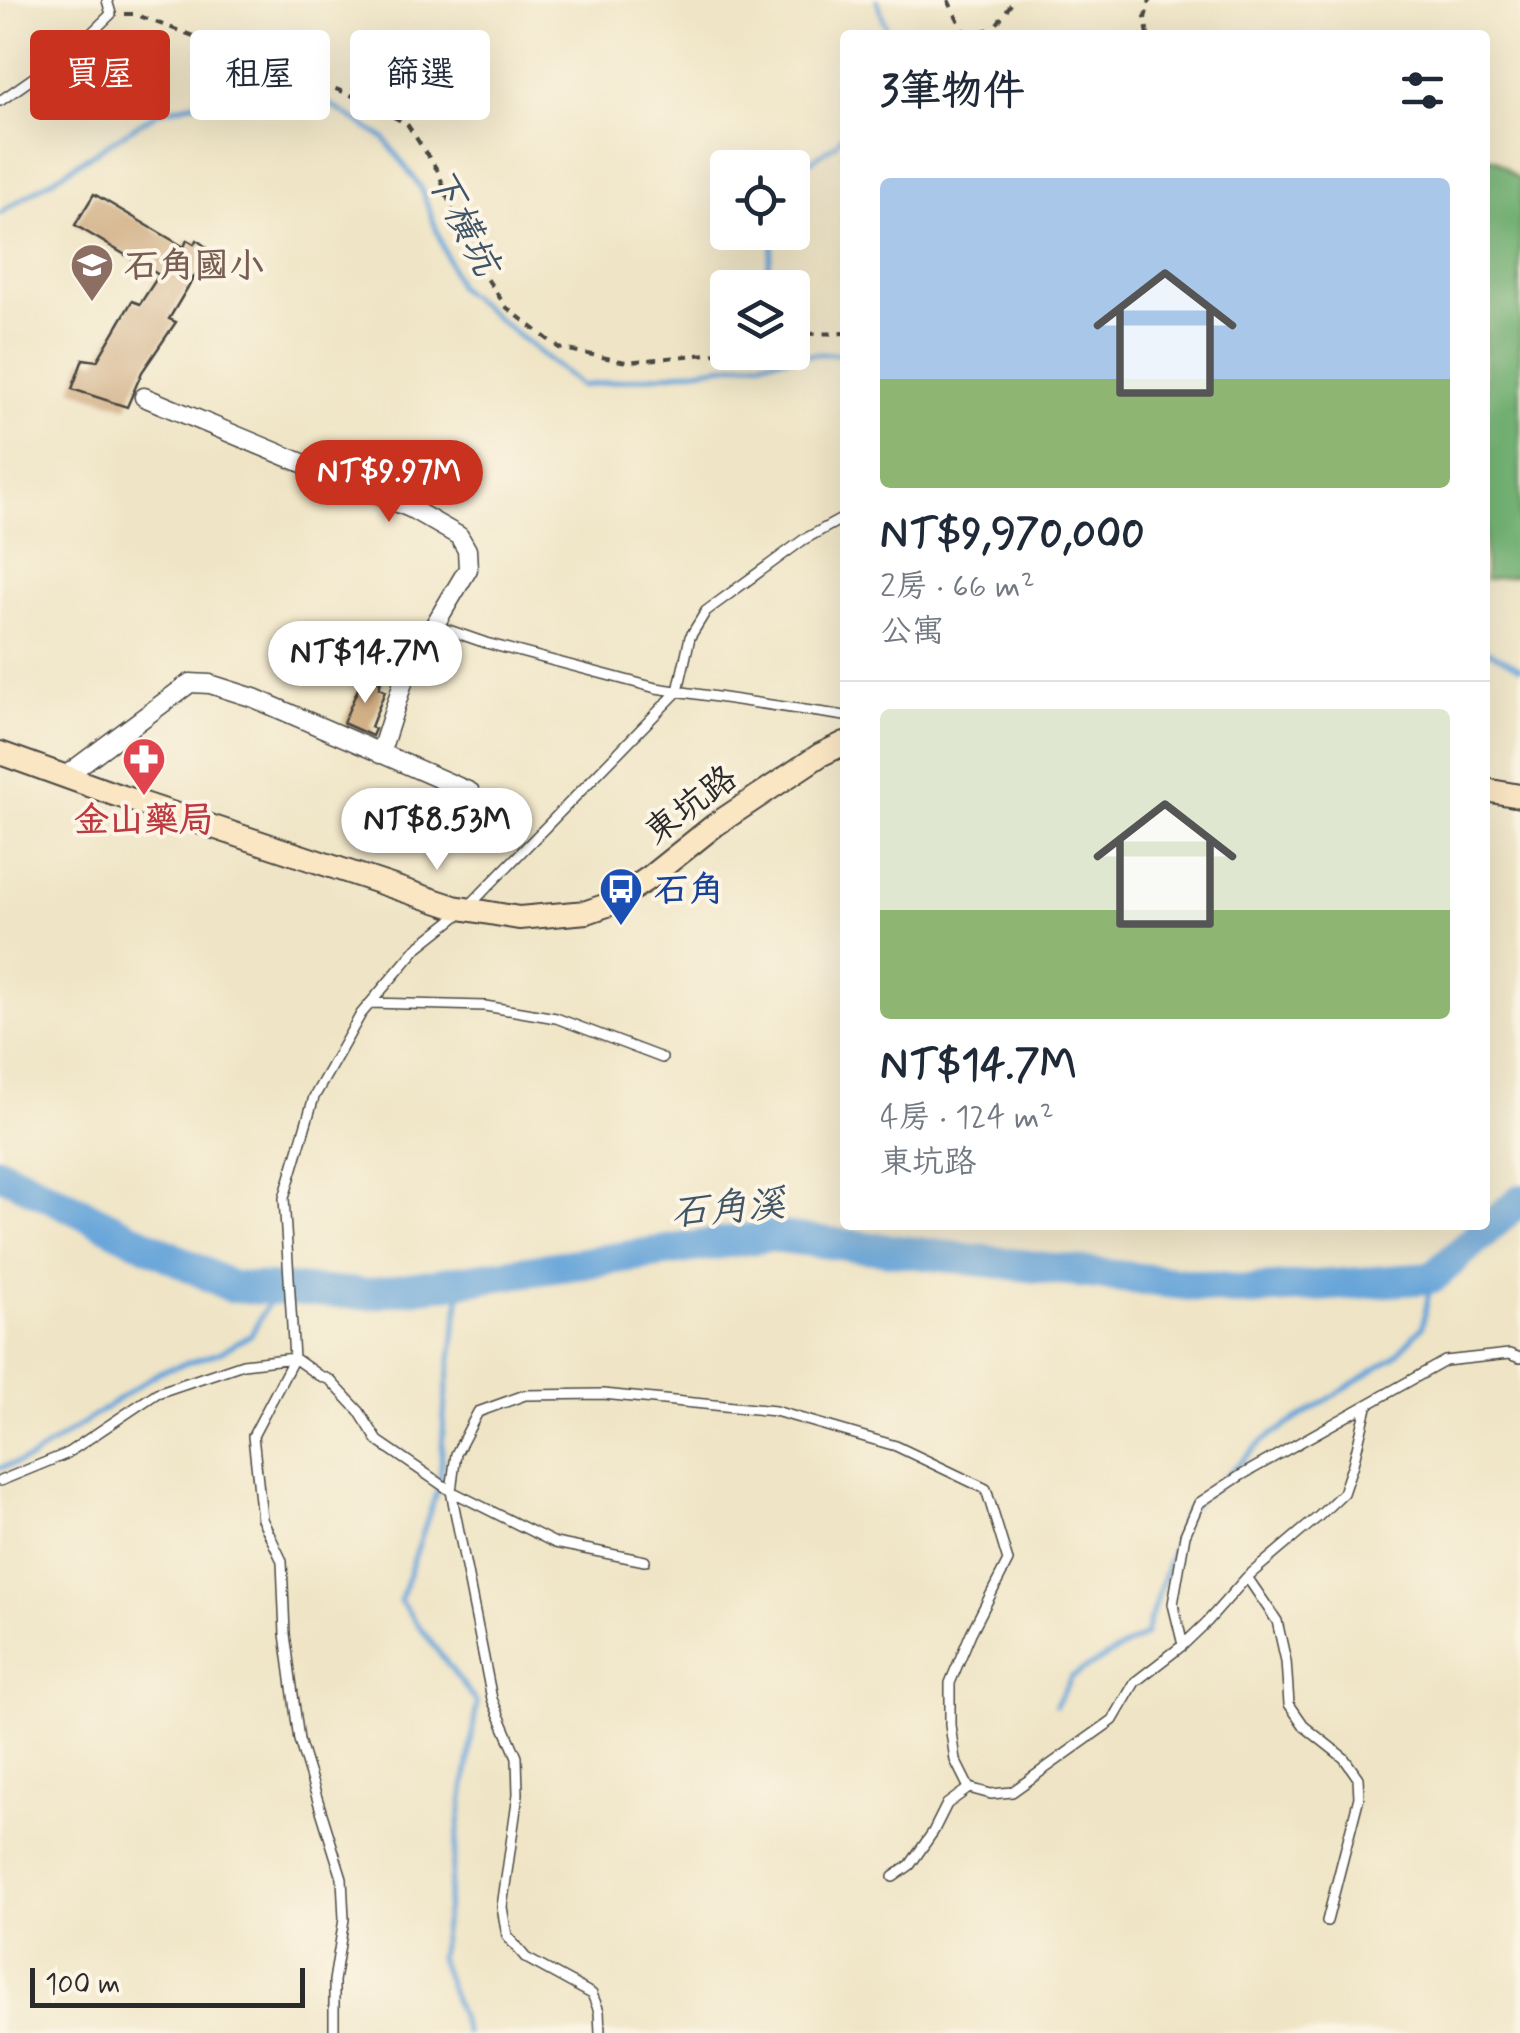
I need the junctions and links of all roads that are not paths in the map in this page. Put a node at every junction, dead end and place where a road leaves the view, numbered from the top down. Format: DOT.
graph roads {
  1 [pos="107,0"];
  2 [pos="0,100"];
  3 [pos="144,397"];
  4 [pos="840,520"];
  5 [pos="434,625"];
  6 [pos="678,691"];
  7 [pos="840,715"];
  8 [pos="840,745"];
  9 [pos="0,753"];
  10 [pos="380,754"];
  11 [pos="64,777"];
  12 [pos="1490,791"];
  13 [pos="470,792"];
  14 [pos="1520,796"];
  15 [pos="466,909"];
  16 [pos="370,1004"];
  17 [pos="662,1058"];
  18 [pos="294,1358"];
  19 [pos="1520,1358"];
  20 [pos="1367,1406"];
  21 [pos="0,1482"];
  22 [pos="451,1491"];
  23 [pos="646,1561"];
  24 [pos="1248,1576"];
  25 [pos="1183,1644"];
  26 [pos="969,1788"];
  27 [pos="893,1877"];
  28 [pos="1327,1921"];
  29 [pos="334,2033"];
  30 [pos="600,2033"];
  1 -- 2 [label="lane"];
  3 -- 5 [label="street"];
  4 -- 6 [label="lane"];
  5 -- 6 [label="lane"];
  5 -- 10 [label="street"];
  6 -- 7 [label="lane"];
  6 -- 15 [label="lane"];
  8 -- 15 [label="street, 東坑路"];
  9 -- 11 [label="street, 東坑路"];
  10 -- 11 [label="street"];
  10 -- 13 [label="street"];
  11 -- 15 [label="street, 東坑路"];
  12 -- 14 [label="street"];
  15 -- 16 [label="lane"];
  16 -- 17 [label="lane"];
  16 -- 18 [label="lane"];
  18 -- 21 [label="lane"];
  18 -- 22 [label="lane"];
  18 -- 29 [label="lane"];
  19 -- 20 [label="lane"];
  20 -- 24 [label="lane"];
  20 -- 25 [label="lane"];
  22 -- 23 [label="lane"];
  22 -- 26 [label="lane"];
  22 -- 30 [label="lane"];
  24 -- 25 [label="lane"];
  24 -- 28 [label="lane"];
  25 -- 26 [label="lane"];
  26 -- 27 [label="lane"];
}
